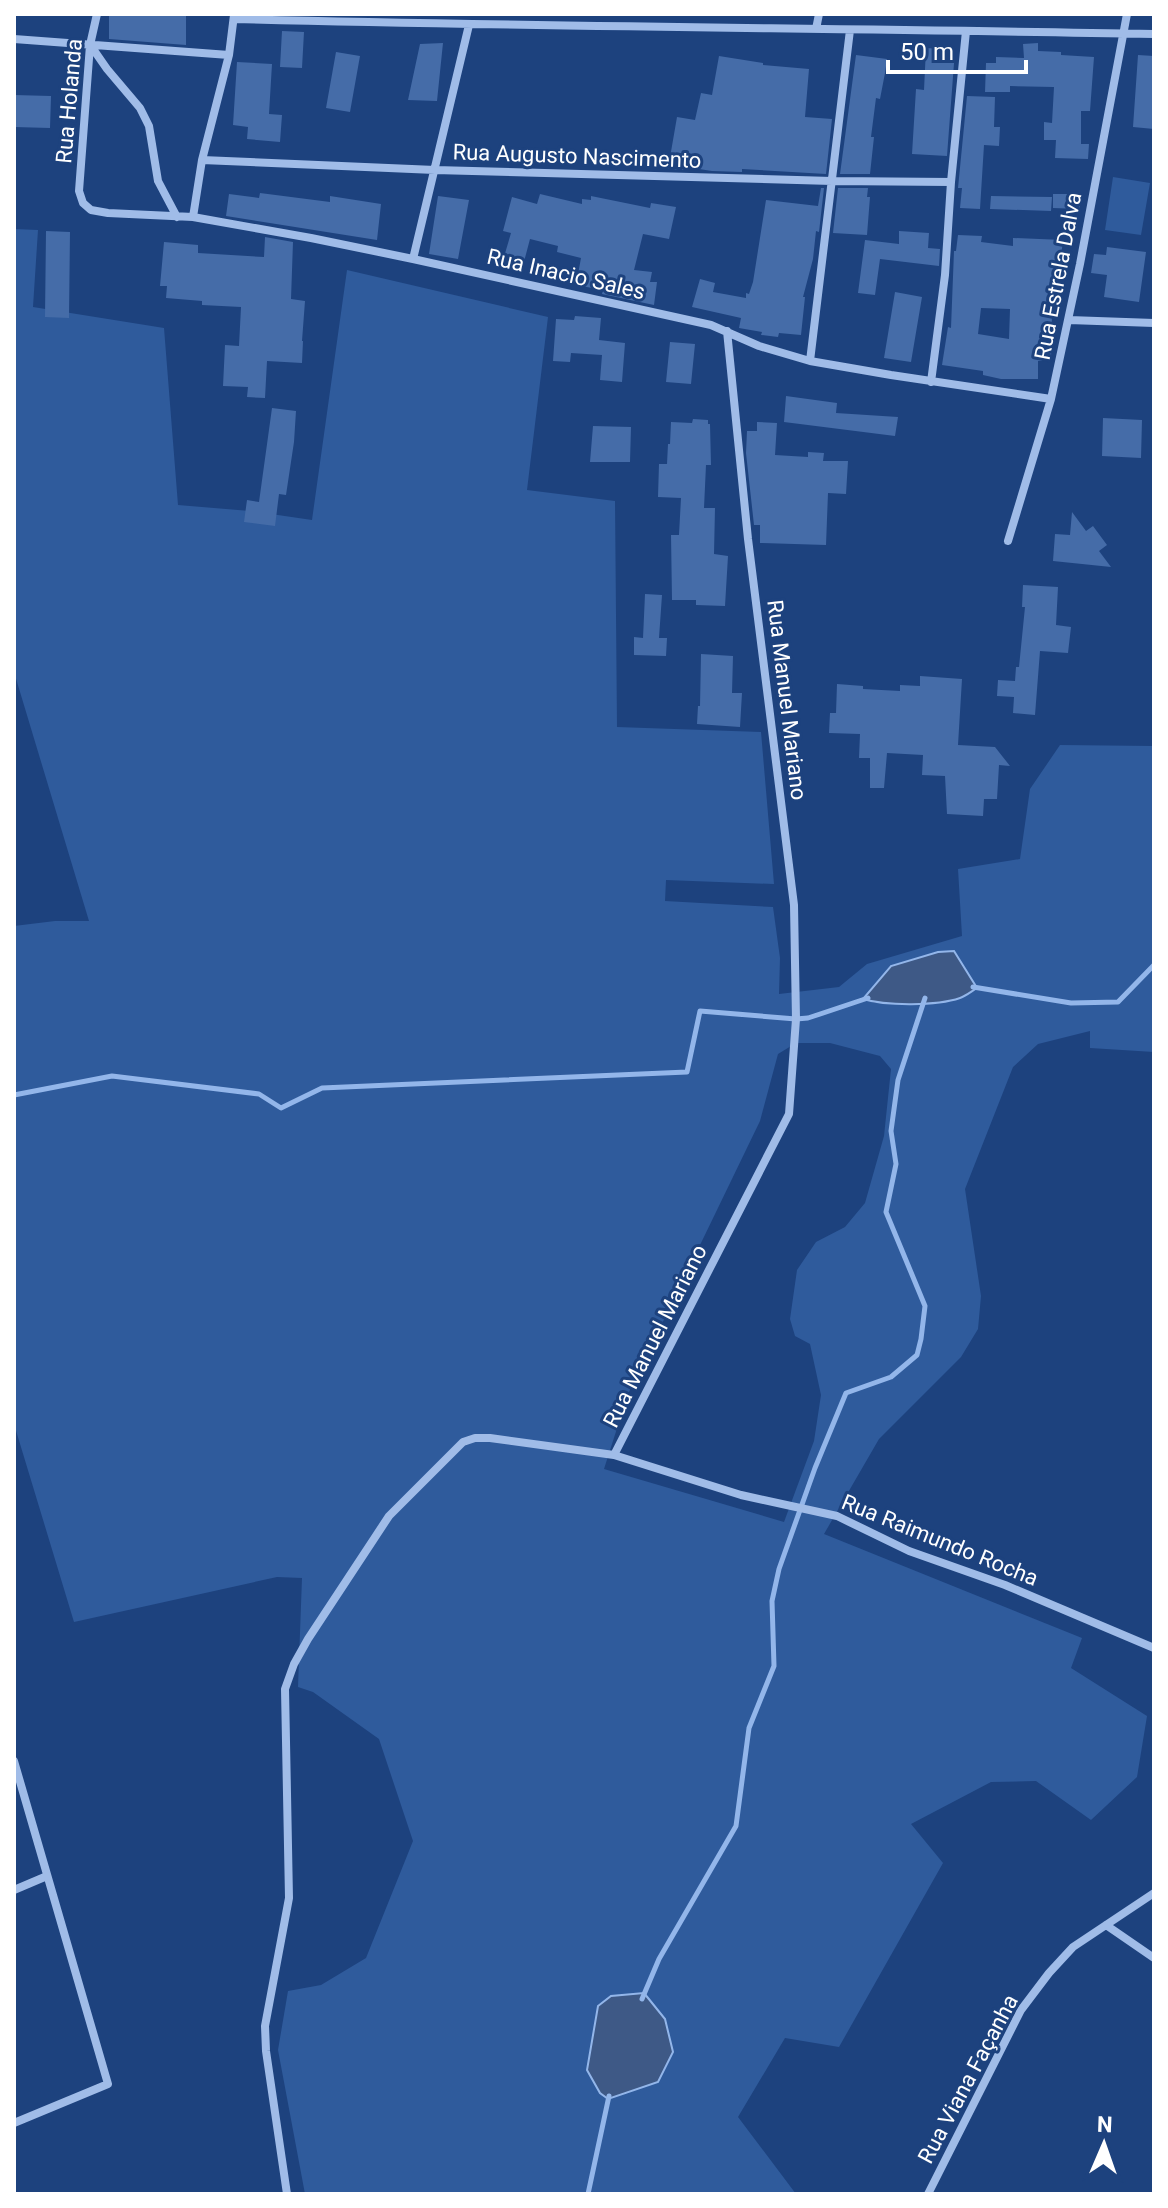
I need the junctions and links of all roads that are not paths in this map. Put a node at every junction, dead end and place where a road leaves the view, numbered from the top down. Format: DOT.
graph roads {
  1 [pos="97,14"];
  2 [pos="819,14"];
  3 [pos="1127,14"];
  4 [pos="234,16"];
  5 [pos="469,25"];
  6 [pos="816,29"];
  7 [pos="850,30"];
  8 [pos="966,31"];
  9 [pos="1123,34"];
  10 [pos="1154,34"];
  11 [pos="14,39"];
  12 [pos="90,45"];
  13 [pos="229,55"];
  14 [pos="202,160"];
  15 [pos="435,170"];
  16 [pos="832,181"];
  17 [pos="951,182"];
  18 [pos="79,191"];
  19 [pos="177,217"];
  20 [pos="193,217"];
  21 [pos="413,259"];
  22 [pos="1069,320"];
  23 [pos="1154,323"];
  24 [pos="727,331"];
  25 [pos="810,361"];
  26 [pos="931,382"];
  27 [pos="1051,399"];
  28 [pos="1008,541"];
  29 [pos="614,1455"];
  30 [pos="1154,1648"];
  31 [pos="14,1761"];
  32 [pos="47,1876"];
  33 [pos="14,1890"];
  34 [pos="1154,1893"];
  35 [pos="1106,1925"];
  36 [pos="1154,1958"];
  37 [pos="14,2123"];
  38 [pos="287,2194"];
  39 [pos="928,2194"];
  1 -- 12 [label="street, Rua Holanda"];
  2 -- 6 [label="street"];
  3 -- 9 [label="street, Rua Estrela Dalva"];
  4 -- 5 [label="street"];
  4 -- 13 [label="street"];
  5 -- 6 [label="street"];
  5 -- 15 [label="street"];
  6 -- 7 [label="street"];
  7 -- 8 [label="street"];
  7 -- 16 [label="street"];
  8 -- 9 [label="street"];
  8 -- 17 [label="street"];
  9 -- 10 [label="street"];
  9 -- 22 [label="street, Rua Estrela Dalva"];
  11 -- 12 [label="street"];
  12 -- 13 [label="street"];
  12 -- 18 [label="street, Rua Holanda"];
  12 -- 19 [label="street"];
  13 -- 14 [label="street"];
  14 -- 15 [label="street, Rua Augusto Nascimento"];
  14 -- 20 [label="street"];
  15 -- 16 [label="street, Rua Augusto Nascimento"];
  15 -- 21 [label="street"];
  16 -- 17 [label="street, Rua Augusto Nascimento"];
  16 -- 25 [label="street"];
  17 -- 26 [label="street"];
  18 -- 19 [label="street, Rua Inacio Sales"];
  19 -- 20 [label="street, Rua Inacio Sales"];
  20 -- 21 [label="street, Rua Inacio Sales"];
  21 -- 24 [label="street, Rua Inacio Sales"];
  22 -- 23 [label="street"];
  22 -- 27 [label="street, Rua Estrela Dalva"];
  24 -- 25 [label="street, Rua Inacio Sales"];
  24 -- 29 [label="street, Rua Manuel Mariano"];
  25 -- 26 [label="street, Rua Inacio Sales"];
  26 -- 27 [label="street, Rua Inacio Sales"];
  27 -- 28 [label="street, Rua Estrela Dalva"];
  29 -- 30 [label="street, Rua Raimundo Rocha"];
  29 -- 38 [label="street, Rua Manuel Mariano"];
  31 -- 32 [label="street"];
  32 -- 33 [label="street"];
  32 -- 37 [label="street"];
  34 -- 35 [label="street, Rua Viana Façanha"];
  35 -- 36 [label="street"];
  35 -- 39 [label="street, Rua Viana Façanha"];
}
